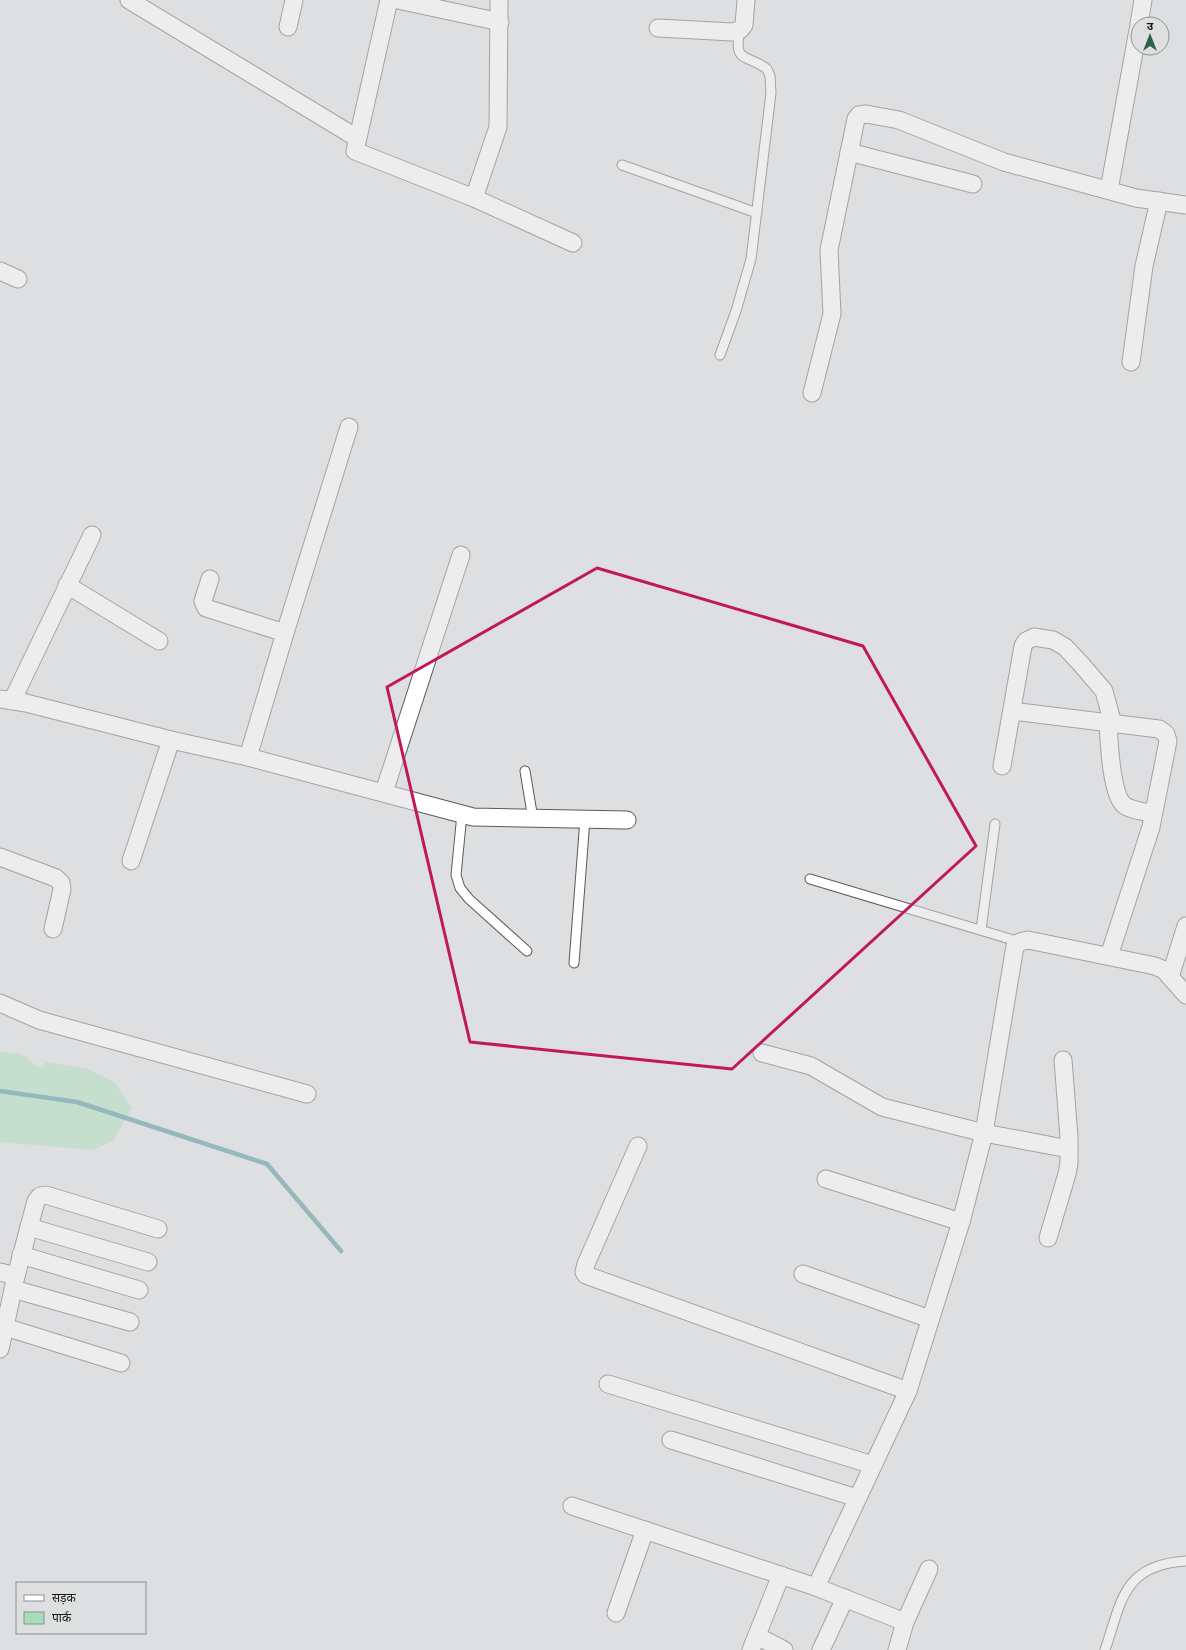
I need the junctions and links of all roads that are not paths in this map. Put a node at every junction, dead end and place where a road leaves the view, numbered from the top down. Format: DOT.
graph roads {
  1 [pos="128,0"];
  2 [pos="294,0"];
  3 [pos="389,0"];
  4 [pos="398,0"];
  5 [pos="499,0"];
  6 [pos="746,0"];
  7 [pos="1143,0"];
  8 [pos="1140,16"];
  9 [pos="500,22"];
  10 [pos="288,27"];
  11 [pos="658,28"];
  12 [pos="740,30"];
  13 [pos="1133,56"];
  14 [pos="358,138"];
  15 [pos="849,152"];
  16 [pos="622,165"];
  17 [pos="973,184"];
  18 [pos="1109,190"];
  19 [pos="474,198"];
  20 [pos="1159,201"];
  21 [pos="1186,205"];
  22 [pos="757,213"];
  23 [pos="573,243"];
  24 [pos="0,270"];
  25 [pos="18,278"];
  26 [pos="720,355"];
  27 [pos="1131,362"];
  28 [pos="812,393"];
  29 [pos="349,427"];
  30 [pos="92,535"];
  31 [pos="461,556"];
  32 [pos="210,579"];
  33 [pos="67,586"];
  34 [pos="285,633"];
  35 [pos="159,641"];
  36 [pos="6,700"];
  37 [pos="1012,711"];
  38 [pos="1111,724"];
  39 [pos="171,740"];
  40 [pos="248,757"];
  41 [pos="1002,766"];
  42 [pos="525,772"];
  43 [pos="384,792"];
  44 [pos="462,814"];
  45 [pos="1153,814"];
  46 [pos="533,819"];
  47 [pos="585,819"];
  48 [pos="626,820"];
  49 [pos="994,824"];
  50 [pos="0,857"];
  51 [pos="131,861"];
  52 [pos="810,879"];
  53 [pos="1186,926"];
  54 [pos="53,929"];
  55 [pos="981,930"];
  56 [pos="1020,942"];
  57 [pos="527,951"];
  58 [pos="1108,956"];
  59 [pos="574,963"];
  60 [pos="1170,977"];
  61 [pos="1186,995"];
  62 [pos="0,1003"];
  63 [pos="762,1053"];
  64 [pos="1063,1060"];
  65 [pos="308,1094"];
  66 [pos="984,1133"];
  67 [pos="638,1146"];
  68 [pos="1069,1149"];
  69 [pos="826,1179"];
  70 [pos="961,1222"];
  71 [pos="29,1227"];
  72 [pos="158,1229"];
  73 [pos="1048,1238"];
  74 [pos="21,1255"];
  75 [pos="148,1262"];
  76 [pos="803,1274"];
  77 [pos="9,1279"];
  78 [pos="139,1290"];
  79 [pos="930,1319"];
  80 [pos="130,1322"];
  81 [pos="5,1327"];
  82 [pos="0,1348"];
  83 [pos="121,1363"];
  84 [pos="608,1384"];
  85 [pos="908,1391"];
  86 [pos="670,1440"];
  87 [pos="873,1465"];
  88 [pos="857,1498"];
  89 [pos="572,1506"];
  90 [pos="645,1530"];
  91 [pos="1186,1561"];
  92 [pos="929,1569"];
  93 [pos="781,1575"];
  94 [pos="816,1587"];
  95 [pos="845,1598"];
  96 [pos="616,1613"];
  97 [pos="905,1622"];
  98 [pos="754,1643"];
  99 [pos="784,1650"];
  100 [pos="821,1650"];
  101 [pos="897,1650"];
  102 [pos="1105,1650"];
  1 -- 14 [label="street"];
  2 -- 10 [label="street"];
  3 -- 14 [label="street"];
  4 -- 9 [label="street"];
  5 -- 9 [label="street"];
  6 -- 12 [label="street"];
  7 -- 8 [label="street"];
  9 -- 19 [label="street"];
  11 -- 12 [label="street"];
  12 -- 22 [label="lane"];
  13 -- 18 [label="street"];
  14 -- 19 [label="street"];
  15 -- 17 [label="street"];
  15 -- 18 [label="street"];
  15 -- 28 [label="street"];
  16 -- 22 [label="lane"];
  18 -- 20 [label="street"];
  19 -- 23 [label="street"];
  20 -- 21 [label="street"];
  20 -- 27 [label="street"];
  22 -- 26 [label="lane"];
  24 -- 25 [label="street"];
  29 -- 34 [label="street"];
  30 -- 33 [label="street"];
  31 -- 43 [label="street"];
  32 -- 34 [label="street"];
  33 -- 35 [label="street"];
  33 -- 36 [label="street"];
  34 -- 40 [label="street"];
  36 -- 39 [label="street"];
  37 -- 38 [label="street"];
  37 -- 38 [label="street"];
  37 -- 41 [label="street"];
  38 -- 45 [label="street"];
  38 -- 45 [label="street"];
  39 -- 40 [label="street"];
  39 -- 51 [label="street"];
  40 -- 43 [label="street"];
  42 -- 46 [label="lane"];
  43 -- 44 [label="street"];
  44 -- 46 [label="street"];
  44 -- 57 [label="lane"];
  45 -- 58 [label="street"];
  46 -- 47 [label="street"];
  47 -- 48 [label="street"];
  47 -- 59 [label="lane"];
  49 -- 55 [label="lane"];
  50 -- 54 [label="street"];
  52 -- 55 [label="lane"];
  53 -- 60 [label="street"];
  55 -- 56 [label="lane"];
  56 -- 58 [label="street"];
  56 -- 66 [label="street"];
  58 -- 60 [label="street"];
  60 -- 61 [label="street"];
  62 -- 65 [label="street"];
  63 -- 66 [label="street"];
  64 -- 68 [label="street"];
  66 -- 68 [label="street"];
  66 -- 70 [label="street"];
  67 -- 85 [label="street"];
  68 -- 73 [label="street"];
  69 -- 70 [label="street"];
  70 -- 79 [label="street"];
  71 -- 72 [label="street"];
  71 -- 74 [label="street"];
  71 -- 75 [label="street"];
  74 -- 77 [label="street"];
  74 -- 78 [label="street"];
  76 -- 79 [label="street"];
  77 -- 80 [label="street"];
  77 -- 81 [label="street"];
  79 -- 85 [label="street"];
  81 -- 82 [label="street"];
  81 -- 83 [label="street"];
  84 -- 87 [label="street"];
  85 -- 87 [label="street"];
  86 -- 88 [label="street"];
  87 -- 88 [label="street"];
  88 -- 94 [label="street"];
  89 -- 90 [label="street"];
  90 -- 93 [label="street"];
  90 -- 96 [label="street"];
  91 -- 102 [label="lane"];
  92 -- 97 [label="street"];
  93 -- 94 [label="street"];
  93 -- 98 [label="street"];
  94 -- 95 [label="street"];
  95 -- 97 [label="street"];
  95 -- 100 [label="street"];
  97 -- 101 [label="street"];
  98 -- 99 [label="street"];
}
